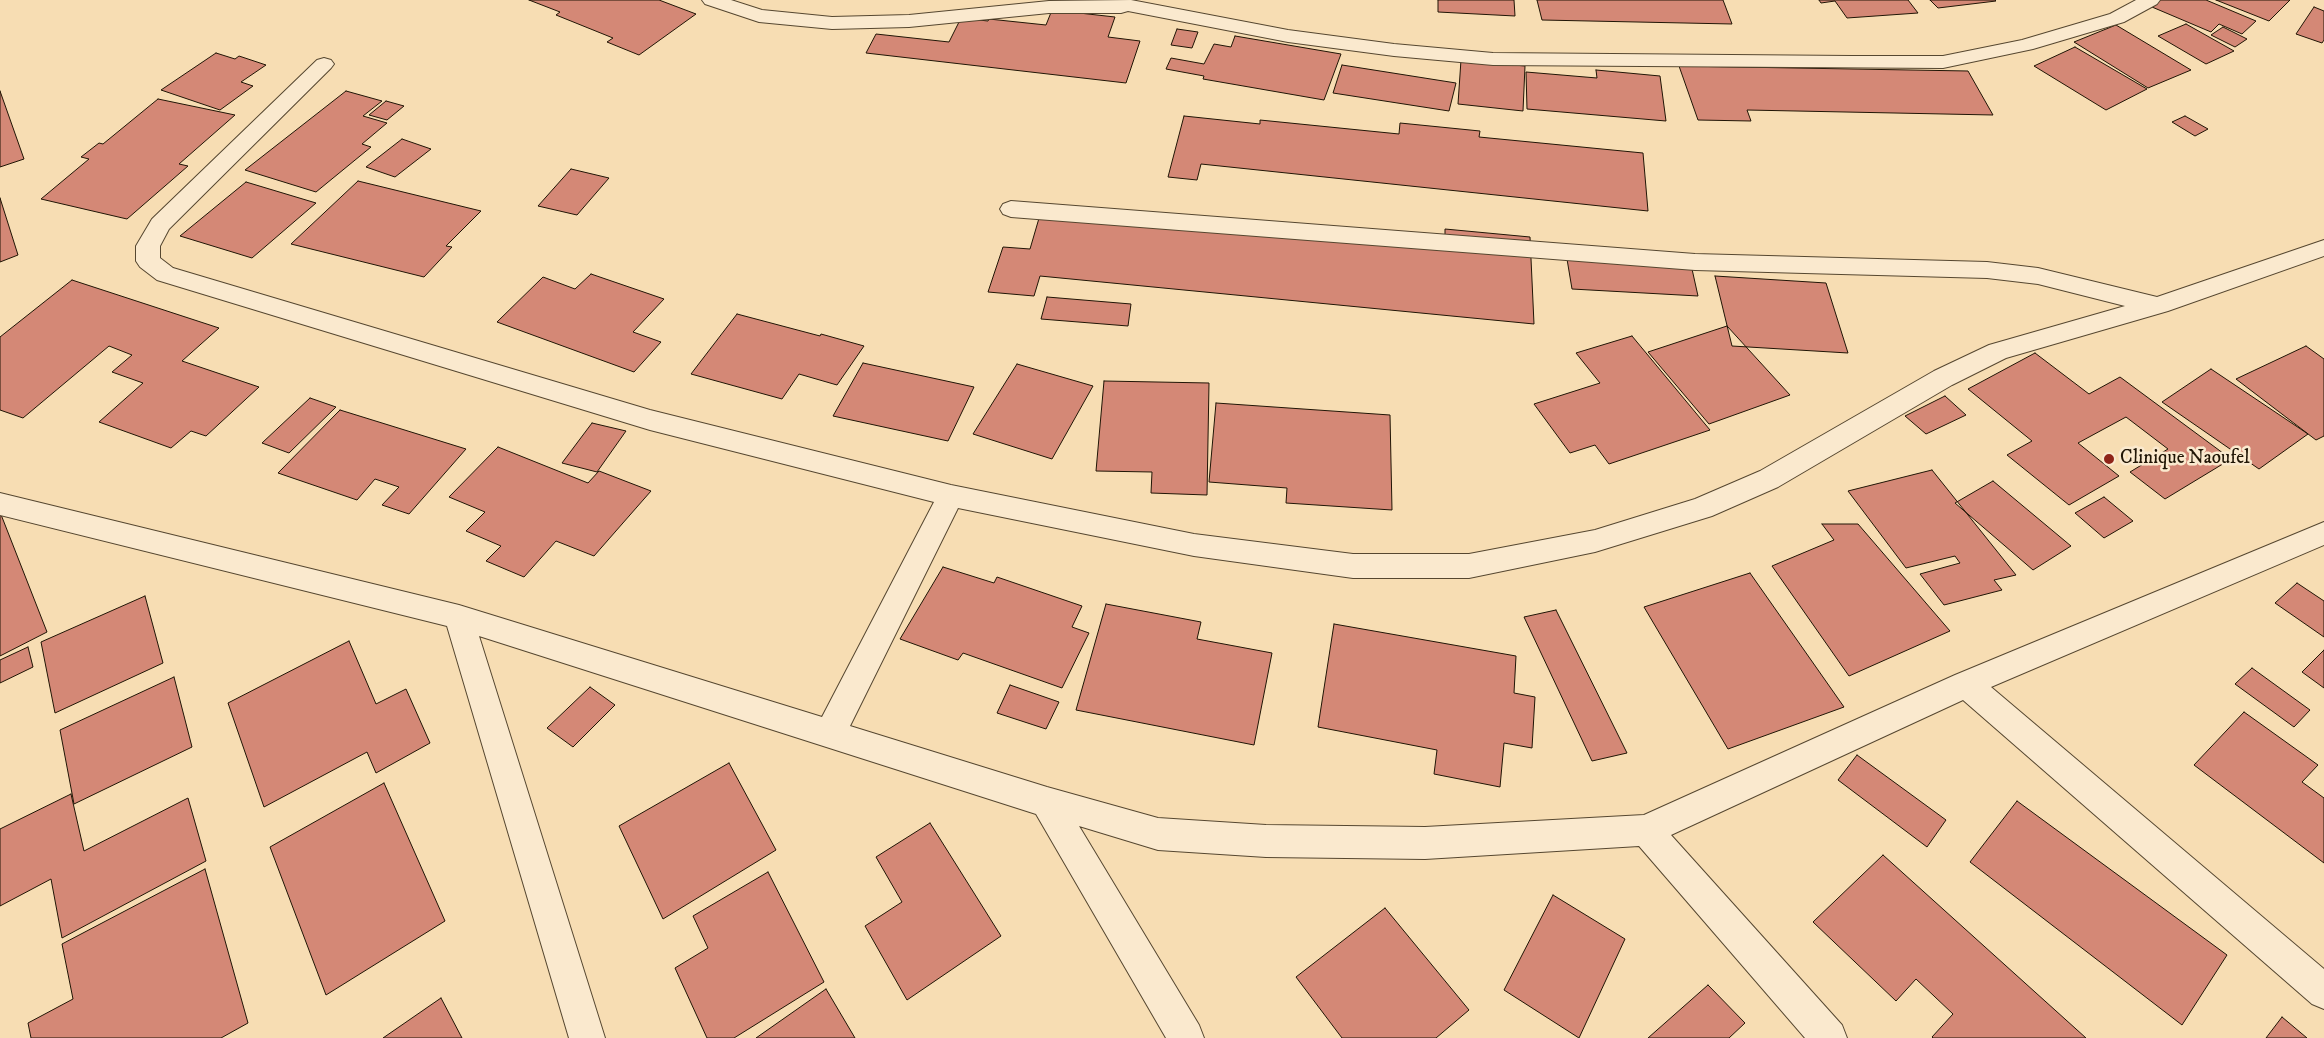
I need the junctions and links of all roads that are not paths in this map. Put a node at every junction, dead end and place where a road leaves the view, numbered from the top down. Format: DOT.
graph roads {
  1 [pos="712,0"];
  2 [pos="1101,0"];
  3 [pos="2150,0"];
  4 [pos="1137,7"];
  5 [pos="324,64"];
  6 [pos="1011,209"];
  7 [pos="2324,248"];
  8 [pos="2159,305"];
  9 [pos="951,496"];
  10 [pos="0,504"];
  11 [pos="2320,540"];
  12 [pos="459,617"];
  13 [pos="1966,684"];
  14 [pos="830,734"];
  15 [pos="1047,802"];
  16 [pos="1646,830"];
  17 [pos="2324,992"];
  18 [pos="587,1038"];
  19 [pos="1186,1038"];
  20 [pos="1829,1038"];
  1 -- 4 [label="street"];
  2 -- 4 [label="street"];
  3 -- 4 [label="street"];
  5 -- 9 [label="street"];
  6 -- 8 [label="street"];
  7 -- 8 [label="street"];
  8 -- 9 [label="street"];
  9 -- 14 [label="street"];
  10 -- 12 [label="street"];
  11 -- 13 [label="street"];
  12 -- 14 [label="street"];
  12 -- 18 [label="street"];
  13 -- 16 [label="street"];
  13 -- 17 [label="street"];
  14 -- 15 [label="street"];
  15 -- 16 [label="street"];
  15 -- 19 [label="street"];
  16 -- 20 [label="street"];
}
